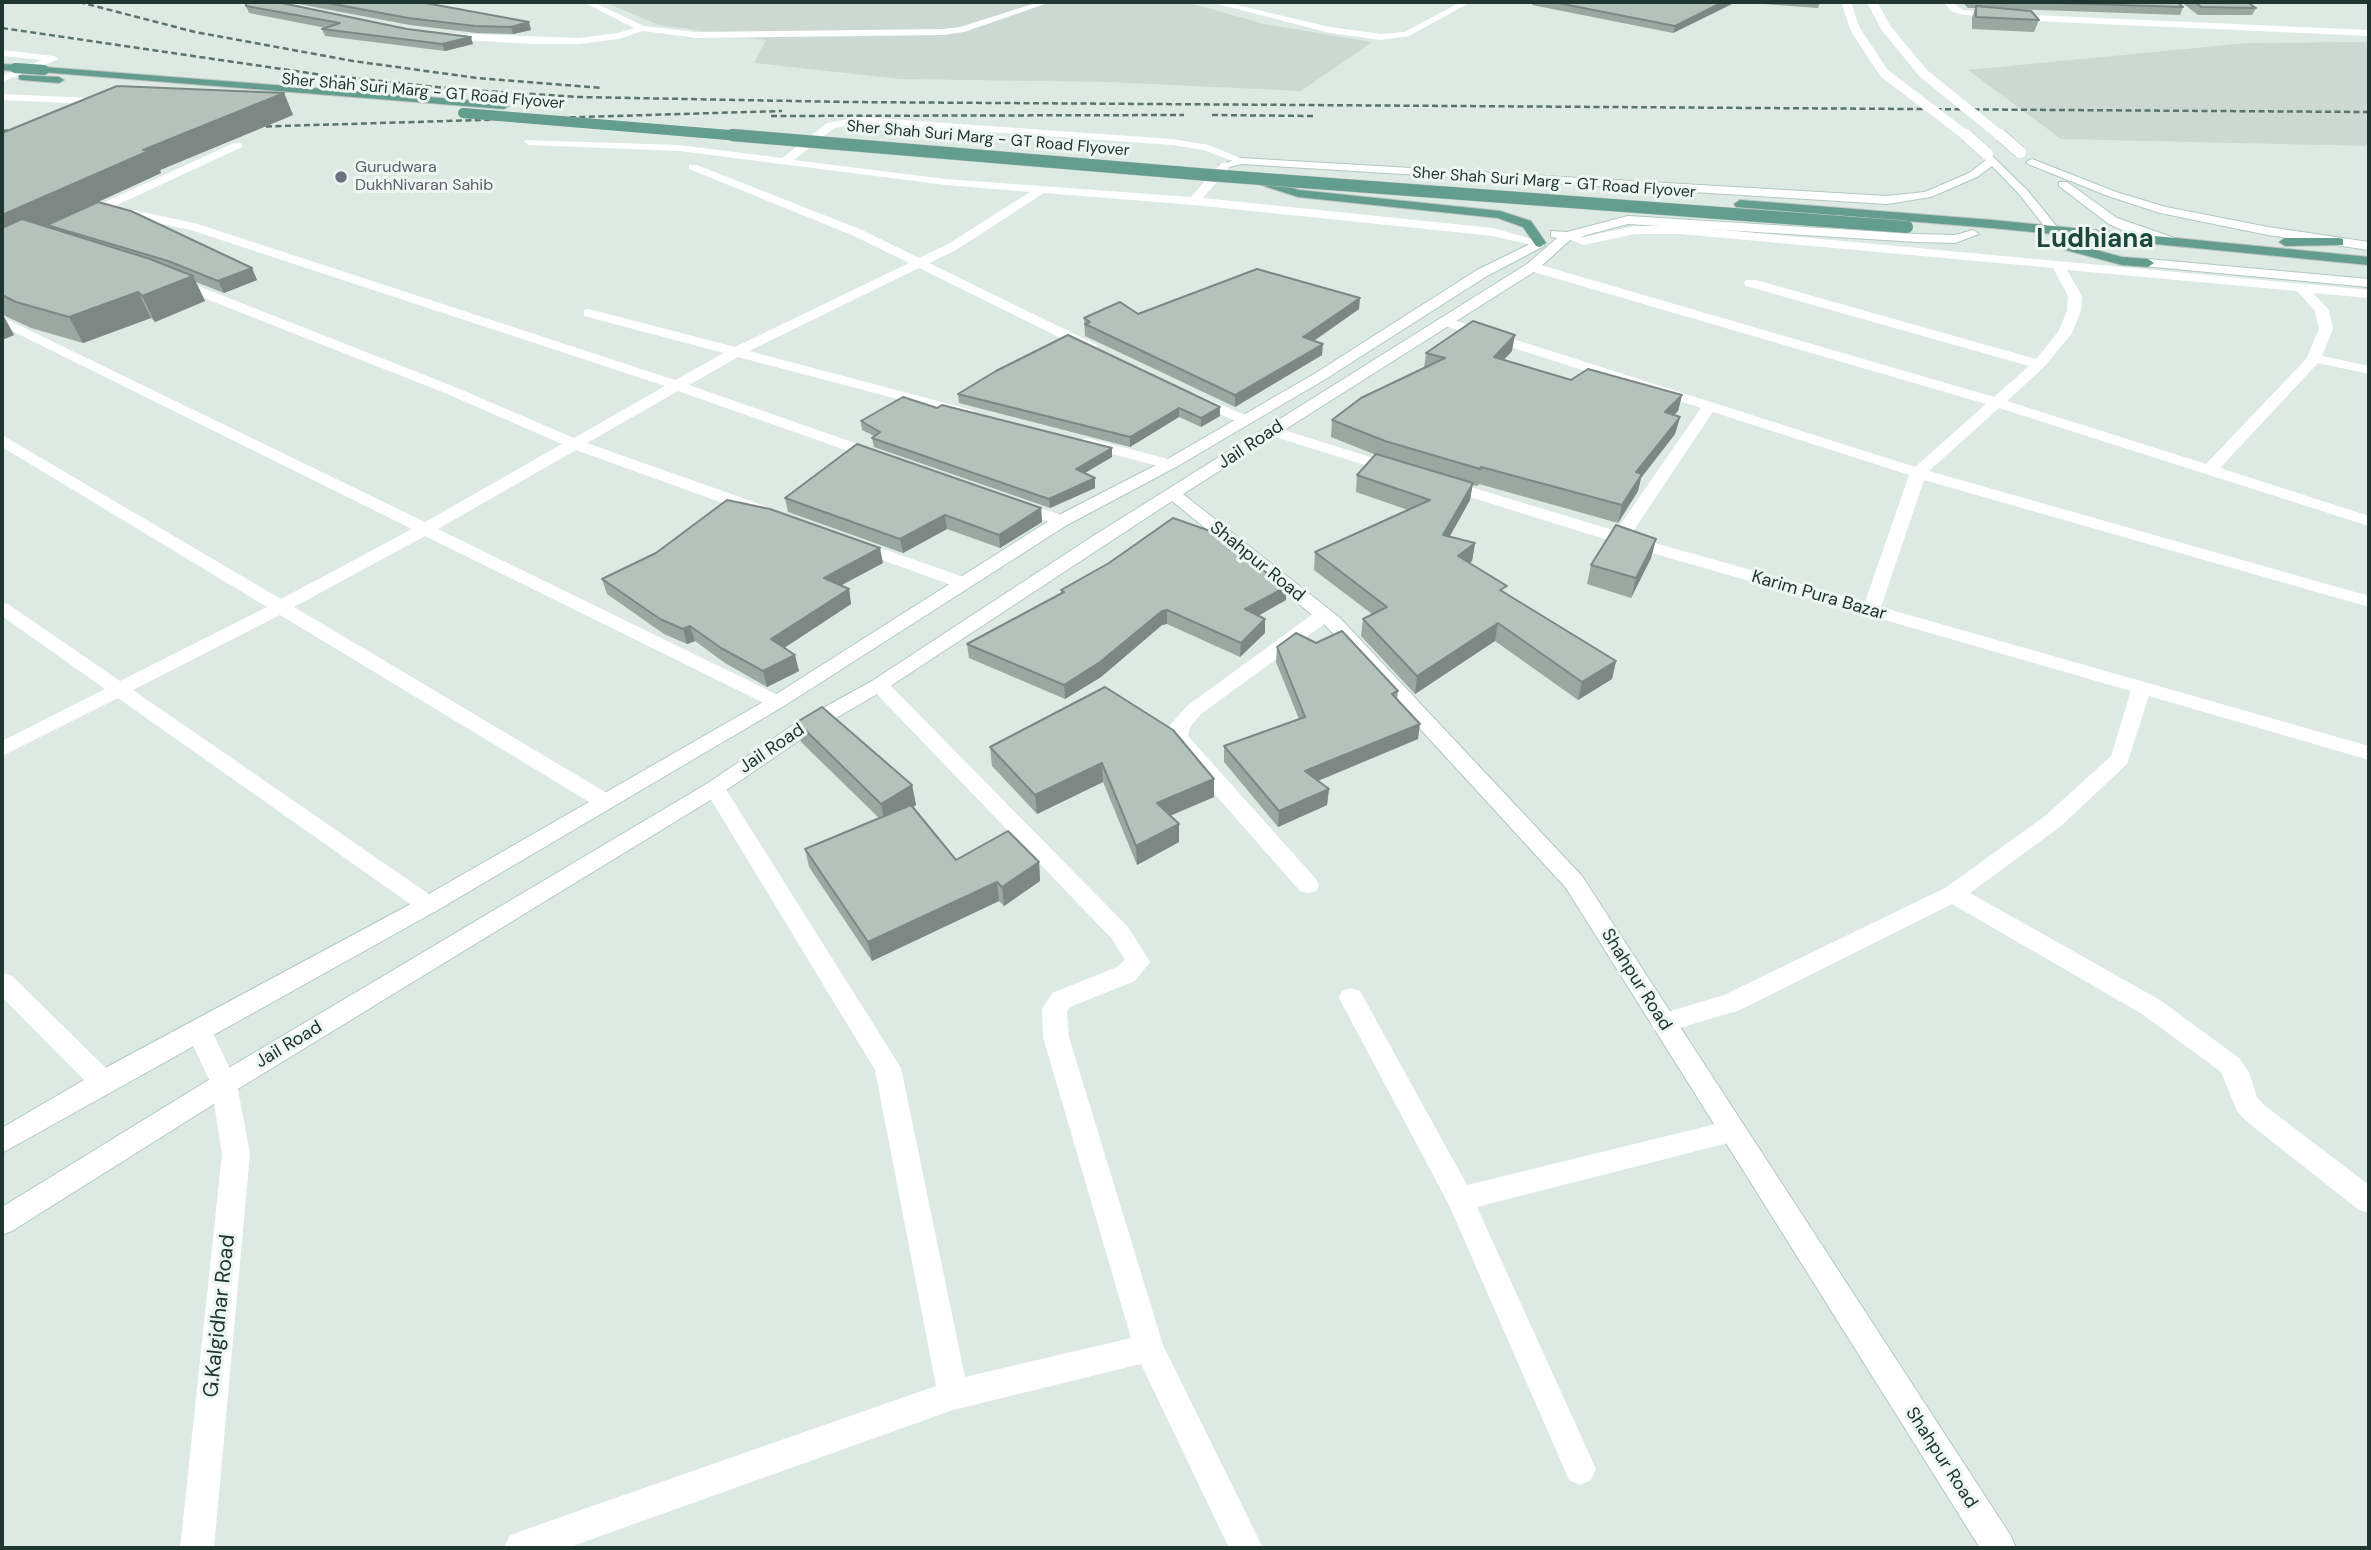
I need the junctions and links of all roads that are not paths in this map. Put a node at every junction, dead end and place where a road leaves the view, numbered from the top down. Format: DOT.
graph roads {
  1 [pos="587,2"];
  2 [pos="1047,2"];
  3 [pos="1214,2"];
  4 [pos="1467,2"];
  5 [pos="1846,2"];
  6 [pos="1872,2"];
  7 [pos="1948,2"];
  8 [pos="1997,2"];
  9 [pos="2069,11"];
  10 [pos="2011,18"];
  11 [pos="2193,18"];
  12 [pos="2079,20"];
  13 [pos="2202,26"];
  14 [pos="642,28"];
  15 [pos="2369,33"];
  16 [pos="437,35"];
  17 [pos="2,53"];
  18 [pos="2,67"];
  19 [pos="2,77"];
  20 [pos="2,97"];
  21 [pos="127,102"];
  22 [pos="530,142"];
  23 [pos="238,145"];
  24 [pos="1993,160"];
  25 [pos="1241,161"];
  26 [pos="784,162"];
  27 [pos="2034,163"];
  28 [pos="693,167"];
  29 [pos="1250,178"];
  30 [pos="1041,190"];
  31 [pos="1194,201"];
  32 [pos="1797,202"];
  33 [pos="2053,231"];
  34 [pos="1973,233"];
  35 [pos="1567,236"];
  36 [pos="1536,237"];
  37 [pos="2110,237"];
  38 [pos="2339,242"];
  39 [pos="2195,245"];
  40 [pos="2066,246"];
  41 [pos="2369,246"];
  42 [pos="2369,261"];
  43 [pos="2148,263"];
  44 [pos="918,264"];
  45 [pos="2058,266"];
  46 [pos="1532,267"];
  47 [pos="2369,273"];
  48 [pos="156,275"];
  49 [pos="1751,283"];
  50 [pos="2369,283"];
  51 [pos="2301,288"];
  52 [pos="2369,294"];
  53 [pos="589,313"];
  54 [pos="2,321"];
  55 [pos="1444,321"];
  56 [pos="734,353"];
  57 [pos="1102,354"];
  58 [pos="2313,358"];
  59 [pos="2039,364"];
  60 [pos="2369,370"];
  61 [pos="678,386"];
  62 [pos="1176,389"];
  63 [pos="1998,403"];
  64 [pos="1709,407"];
  65 [pos="985,417"];
  66 [pos="1245,420"];
  67 [pos="1271,431"];
  68 [pos="2,440"];
  69 [pos="1077,440"];
  70 [pos="575,444"];
  71 [pos="889,461"];
  72 [pos="1170,464"];
  73 [pos="2209,470"];
  74 [pos="1918,473"];
  75 [pos="1174,495"];
  76 [pos="1008,502"];
  77 [pos="782,518"];
  78 [pos="1060,521"];
  79 [pos="2369,521"];
  80 [pos="425,529"];
  81 [pos="1620,538"];
  82 [pos="846,541"];
  83 [pos="963,583"];
  84 [pos="2369,602"];
  85 [pos="281,607"];
  86 [pos="2,608"];
  87 [pos="1871,611"];
  88 [pos="1324,615"];
  89 [pos="879,685"];
  90 [pos="2142,686"];
  91 [pos="118,690"];
  92 [pos="777,702"];
  93 [pos="2,749"];
  94 [pos="2369,753"];
  95 [pos="715,788"];
  96 [pos="604,801"];
  97 [pos="1308,885"];
  98 [pos="1954,894"];
  99 [pos="428,905"];
  100 [pos="2,982"];
  101 [pos="1351,998"];
  102 [pos="1663,1023"];
  103 [pos="199,1030"];
  104 [pos="103,1082"];
  105 [pos="224,1084"];
  106 [pos="1732,1131"];
  107 [pos="2,1142"];
  108 [pos="1460,1199"];
  109 [pos="2369,1201"];
  110 [pos="2,1222"];
  111 [pos="1149,1348"];
  112 [pos="953,1395"];
  113 [pos="1580,1469"];
  114 [pos="197,1548"];
  115 [pos="521,1548"];
  116 [pos="1246,1548"];
  117 [pos="1999,1548"];
  1 -- 14 [label="street"];
  2 -- 14 [label="street"];
  3 -- 4 [label="street"];
  5 -- 24 [label="street, bridge"];
  6 -- 27 [label="street, bridge"];
  7 -- 10 [label="street"];
  8 -- 10 [label="street"];
  9 -- 12 [label="street"];
  10 -- 12 [label="street"];
  11 -- 13 [label="street"];
  12 -- 13 [label="street"];
  13 -- 15 [label="street"];
  14 -- 16 [label="street"];
  17 -- 19 [label="street"];
  18 -- 32 [label="main road, Sher Shah Suri Marg - GT Road Flyover, bridge"];
  19 -- 29 [label="main road, Sher Shah Suri Marg - GT Road Flyover, bridge"];
  20 -- 21 [label="street"];
  22 -- 26 [label="street"];
  23 -- 61 [label="street"];
  24 -- 32 [label="street"];
  24 -- 33 [label="street"];
  25 -- 26 [label="street"];
  25 -- 31 [label="street"];
  25 -- 32 [label="street"];
  26 -- 30 [label="street"];
  27 -- 37 [label="street"];
  27 -- 38 [label="street"];
  27 -- 39 [label="street"];
  28 -- 44 [label="street"];
  29 -- 34 [label="main road, Sher Shah Suri Marg - GT Road Flyover, bridge"];
  29 -- 36 [label="main road, bridge"];
  30 -- 31 [label="street"];
  30 -- 44 [label="street"];
  31 -- 36 [label="street"];
  32 -- 33 [label="main road, Sher Shah Suri Marg - GT Road Flyover"];
  33 -- 37 [label="main road, Sher Shah Suri Marg - GT Road Flyover"];
  33 -- 40 [label="street"];
  34 -- 35 [label="street"];
  34 -- 40 [label="main road, Sher Shah Suri Marg - GT Road Flyover"];
  35 -- 36 [label="street"];
  35 -- 45 [label="street"];
  35 -- 46 [label="street, Jail Road"];
  36 -- 66 [label="street, Jail Road"];
  37 -- 39 [label="main road, Sher Shah Suri Marg - GT Road Flyover"];
  38 -- 39 [label="main road"];
  38 -- 41 [label="street"];
  39 -- 42 [label="main road"];
  40 -- 43 [label="main road"];
  40 -- 47 [label="main road"];
  43 -- 50 [label="street"];
  44 -- 56 [label="street"];
  44 -- 57 [label="street"];
  45 -- 51 [label="street"];
  45 -- 59 [label="street"];
  46 -- 55 [label="street, Jail Road"];
  46 -- 63 [label="street"];
  48 -- 70 [label="street"];
  49 -- 59 [label="street"];
  51 -- 52 [label="street"];
  51 -- 58 [label="street"];
  53 -- 56 [label="street"];
  54 -- 80 [label="street"];
  55 -- 64 [label="street"];
  55 -- 67 [label="street, Jail Road"];
  56 -- 61 [label="street"];
  56 -- 65 [label="street"];
  58 -- 60 [label="street"];
  58 -- 73 [label="street"];
  59 -- 63 [label="street"];
  61 -- 70 [label="street"];
  61 -- 71 [label="street"];
  62 -- 66 [label="street"];
  63 -- 73 [label="street"];
  63 -- 74 [label="street"];
  64 -- 74 [label="street"];
  64 -- 81 [label="street"];
  66 -- 72 [label="street, Jail Road"];
  67 -- 75 [label="street, Jail Road"];
  67 -- 81 [label="street, Karim Pura Bazar"];
  68 -- 85 [label="street"];
  69 -- 72 [label="street"];
  70 -- 77 [label="street"];
  70 -- 80 [label="street"];
  72 -- 78 [label="street, Jail Road"];
  73 -- 79 [label="street"];
  74 -- 84 [label="street"];
  74 -- 87 [label="street"];
  75 -- 88 [label="street, Shahpur Road"];
  75 -- 89 [label="street, Jail Road"];
  76 -- 78 [label="street"];
  78 -- 83 [label="street, Jail Road"];
  80 -- 85 [label="street"];
  80 -- 92 [label="street"];
  81 -- 87 [label="street, Karim Pura Bazar"];
  82 -- 83 [label="street"];
  83 -- 92 [label="street, Jail Road"];
  85 -- 91 [label="street"];
  85 -- 96 [label="street"];
  86 -- 91 [label="street"];
  87 -- 90 [label="street, Karim Pura Bazar"];
  88 -- 97 [label="street"];
  88 -- 102 [label="street, Shahpur Road"];
  89 -- 95 [label="street, Jail Road"];
  89 -- 111 [label="street"];
  90 -- 94 [label="street, Karim Pura Bazar"];
  90 -- 98 [label="street"];
  91 -- 93 [label="street"];
  91 -- 99 [label="street"];
  92 -- 96 [label="street, Jail Road"];
  95 -- 105 [label="street, Jail Road"];
  95 -- 112 [label="street"];
  96 -- 99 [label="street, Jail Road"];
  98 -- 102 [label="street"];
  98 -- 109 [label="street"];
  99 -- 103 [label="street, Jail Road"];
  100 -- 104 [label="street"];
  101 -- 108 [label="street"];
  102 -- 106 [label="street, Shahpur Road"];
  103 -- 104 [label="street, Jail Road"];
  103 -- 105 [label="street, G.Kalgidhar Road"];
  104 -- 107 [label="street, Jail Road"];
  105 -- 110 [label="street, Jail Road"];
  105 -- 114 [label="street, G.Kalgidhar Road"];
  106 -- 108 [label="street"];
  106 -- 117 [label="street, Shahpur Road"];
  108 -- 113 [label="street"];
  111 -- 112 [label="street"];
  111 -- 116 [label="street"];
  112 -- 115 [label="street"];
}
